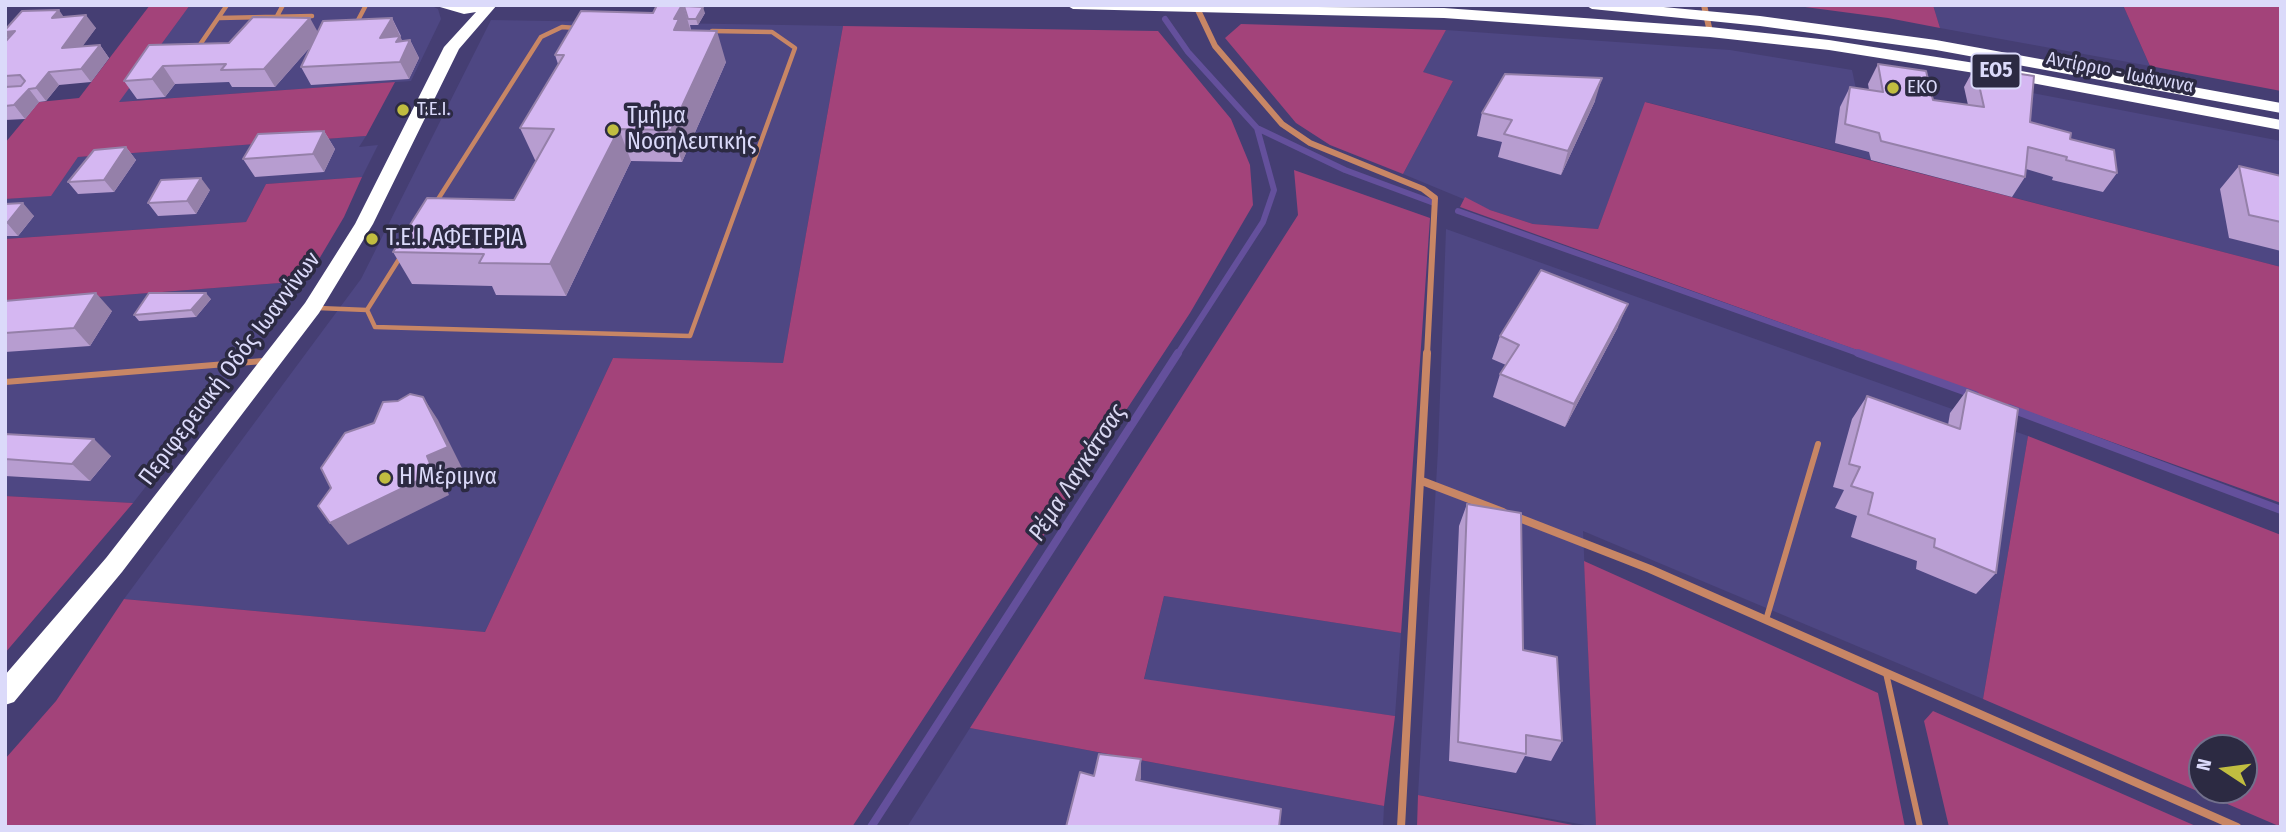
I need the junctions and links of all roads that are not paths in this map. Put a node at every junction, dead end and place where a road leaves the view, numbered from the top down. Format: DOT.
graph roads {
  1 [pos="227,5"];
  2 [pos="283,5"];
  3 [pos="366,5"];
  4 [pos="490,5"];
  5 [pos="1073,5"];
  6 [pos="1592,5"];
  7 [pos="442,6"];
  8 [pos="1197,8"];
  9 [pos="312,16"];
  10 [pos="276,17"];
  11 [pos="1707,17"];
  12 [pos="219,18"];
  13 [pos="272,24"];
  14 [pos="588,28"];
  15 [pos="353,29"];
  16 [pos="706,31"];
  17 [pos="452,47"];
  18 [pos="196,52"];
  19 [pos="2281,108"];
  20 [pos="2281,125"];
  21 [pos="433,208"];
  22 [pos="404,253"];
  23 [pos="312,308"];
  24 [pos="367,310"];
  25 [pos="274,360"];
  26 [pos="5,382"];
  27 [pos="1818,444"];
  28 [pos="1422,481"];
  29 [pos="1766,620"];
  30 [pos="1886,672"];
  31 [pos="5,694"];
  32 [pos="1401,827"];
  33 [pos="1920,827"];
  34 [pos="2237,827"];
  1 -- 12 [label="lane"];
  2 -- 10 [label="lane"];
  3 -- 15 [label="lane"];
  4 -- 7 [label="highway"];
  4 -- 17 [label="highway, Περιφερειακή Οδός Ιωαννίνων"];
  5 -- 8 [label="highway, Αντίρριο - Ιωάννινα / ΕΟ5"];
  6 -- 11 [label="highway, Αντίρριο - Ιωάννινα / ΕΟ5"];
  7 -- 17 [label="highway"];
  8 -- 11 [label="highway, Αντίρριο - Ιωάννινα / ΕΟ5"];
  8 -- 28 [label="street"];
  9 -- 10 [label="lane"];
  10 -- 12 [label="lane"];
  10 -- 13 [label="lane"];
  11 -- 19 [label="highway, Αντίρριο - Ιωάννινα / ΕΟ5"];
  11 -- 20 [label="highway, Αντίρριο - Ιωάννινα / ΕΟ5"];
  12 -- 18 [label="lane"];
  14 -- 21 [label="lane"];
  16 -- 24 [label="lane"];
  17 -- 23 [label="highway, Περιφερειακή Οδός Ιωαννίνων"];
  22 -- 24 [label="lane"];
  23 -- 24 [label="lane"];
  23 -- 25 [label="highway, Περιφερειακή Οδός Ιωαννίνων"];
  25 -- 26 [label="lane"];
  25 -- 31 [label="highway, Περιφερειακή Οδός Ιωαννίνων"];
  27 -- 29 [label="lane"];
  28 -- 29 [label="street"];
  28 -- 32 [label="street"];
  29 -- 30 [label="street"];
  30 -- 33 [label="lane"];
  30 -- 34 [label="street"];
}
